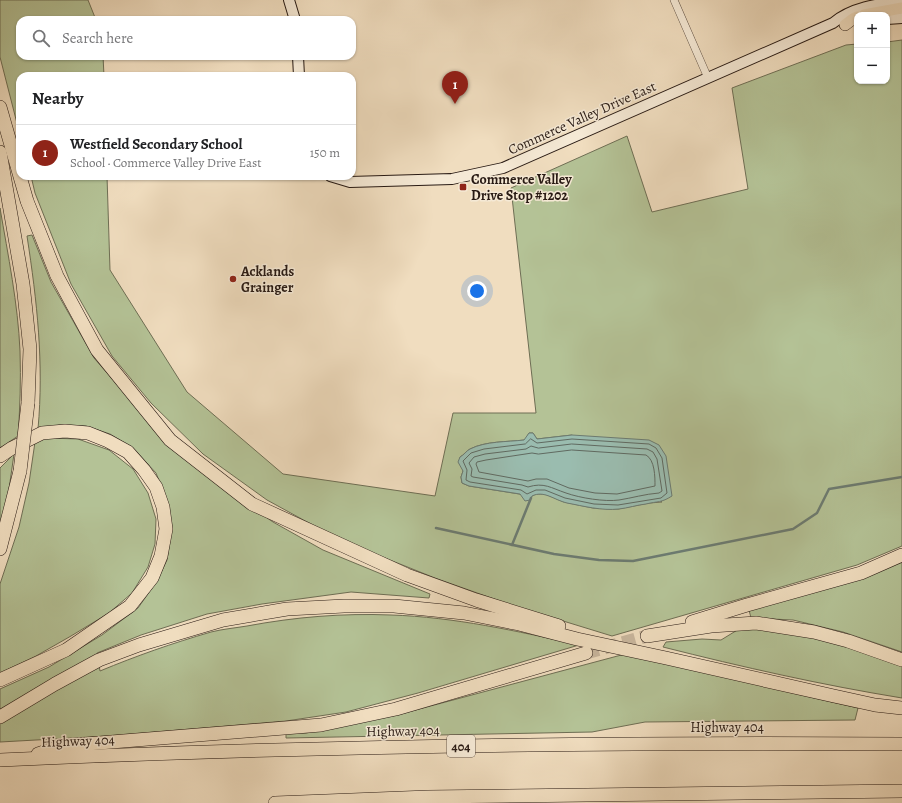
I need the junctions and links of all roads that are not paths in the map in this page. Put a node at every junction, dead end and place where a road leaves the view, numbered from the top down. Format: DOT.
graph roads {
  1 [pos="289,0"];
  2 [pos="674,0"];
  3 [pos="902,1"];
  4 [pos="902,8"];
  5 [pos="880,12"];
  6 [pos="294,16"];
  7 [pos="854,18"];
  8 [pos="902,18"];
  9 [pos="890,19"];
  10 [pos="834,23"];
  11 [pos="854,24"];
  12 [pos="845,25"];
  13 [pos="298,60"];
  14 [pos="299,72"];
  15 [pos="708,78"];
  16 [pos="0,107"];
  17 [pos="0,152"];
  18 [pos="16,163"];
  19 [pos="21,180"];
  20 [pos="343,180"];
  21 [pos="0,456"];
  22 [pos="0,548"];
  23 [pos="902,555"];
  24 [pos="586,653"];
  25 [pos="666,658"];
  26 [pos="902,660"];
  27 [pos="0,680"];
  28 [pos="902,708"];
  29 [pos="0,717"];
  30 [pos="902,744"];
  31 [pos="21,759"];
  32 [pos="0,760"];
  33 [pos="902,791"];
  34 [pos="275,803"];
  1 -- 6 [label="street"];
  2 -- 15 [label="street"];
  3 -- 10 [label="street, Commerce Valley Drive East"];
  4 -- 5 [label="main road"];
  7 -- 12 [label="main road"];
  8 -- 9 [label="street"];
  10 -- 12 [label="street"];
  10 -- 15 [label="street, Commerce Valley Drive East"];
  11 -- 12 [label="street"];
  13 -- 14 [label="street"];
  15 -- 20 [label="street, Commerce Valley Drive East"];
  16 -- 18 [label="highway"];
  17 -- 22 [label="highway, bridge"];
  19 -- 25 [label="highway"];
  21 -- 27 [label="highway"];
  23 -- 26 [label="highway"];
  24 -- 31 [label="highway"];
  25 -- 28 [label="highway"];
  25 -- 29 [label="highway"];
  30 -- 31 [label="highway, Highway 404 / 404"];
  31 -- 32 [label="highway, Highway 404 / 404"];
  33 -- 34 [label="highway"];
}
